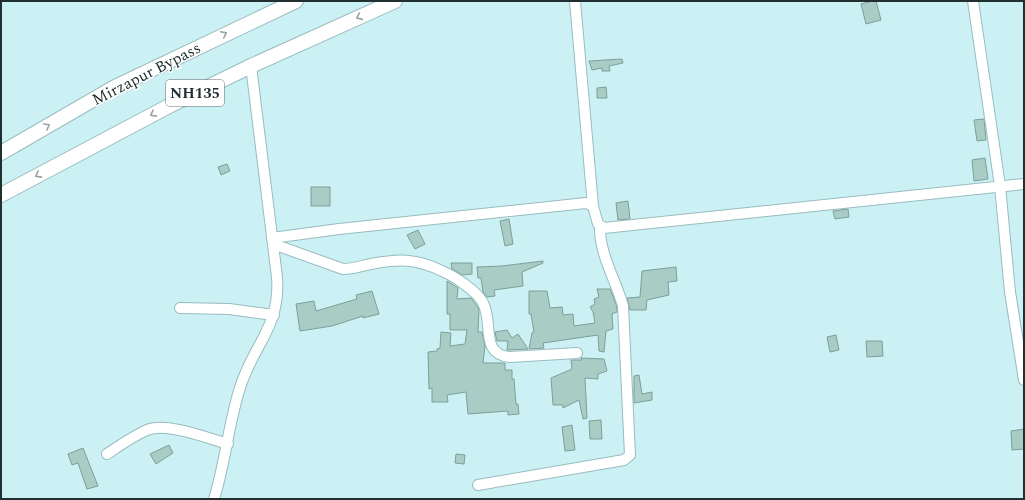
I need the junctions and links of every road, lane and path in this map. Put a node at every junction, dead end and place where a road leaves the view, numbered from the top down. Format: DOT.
graph roads {
  1 [pos="296,1"];
  2 [pos="395,1"];
  3 [pos="575,1"];
  4 [pos="973,1"];
  5 [pos="252,66"];
  6 [pos="1,153"];
  7 [pos="1024,184"];
  8 [pos="1000,186"];
  9 [pos="1,195"];
  10 [pos="593,206"];
  11 [pos="600,226"];
  12 [pos="272,241"];
  13 [pos="180,308"];
  14 [pos="274,315"];
  15 [pos="577,353"];
  16 [pos="1024,380"];
  17 [pos="228,444"];
  18 [pos="107,454"];
  19 [pos="478,485"];
  20 [pos="214,499"];
  6 -- 1 [label="highway, Mirzapur Bypass / NH135, one-way"];
  2 -- 5 [label="highway, NH135, one-way"];
  3 -- 10 [label="street"];
  4 -- 8 [label="street"];
  5 -- 9 [label="highway, NH135, one-way"];
  5 -- 12 [label="street"];
  7 -- 8 [label="street"];
  8 -- 11 [label="street"];
  8 -- 16 [label="street"];
  10 -- 11 [label="street"];
  10 -- 12 [label="street"];
  11 -- 19 [label="street"];
  12 -- 14 [label="street"];
  12 -- 15 [label="street"];
  13 -- 14 [label="street"];
  14 -- 17 [label="street"];
  17 -- 18 [label="street"];
  17 -- 20 [label="street"];
}
